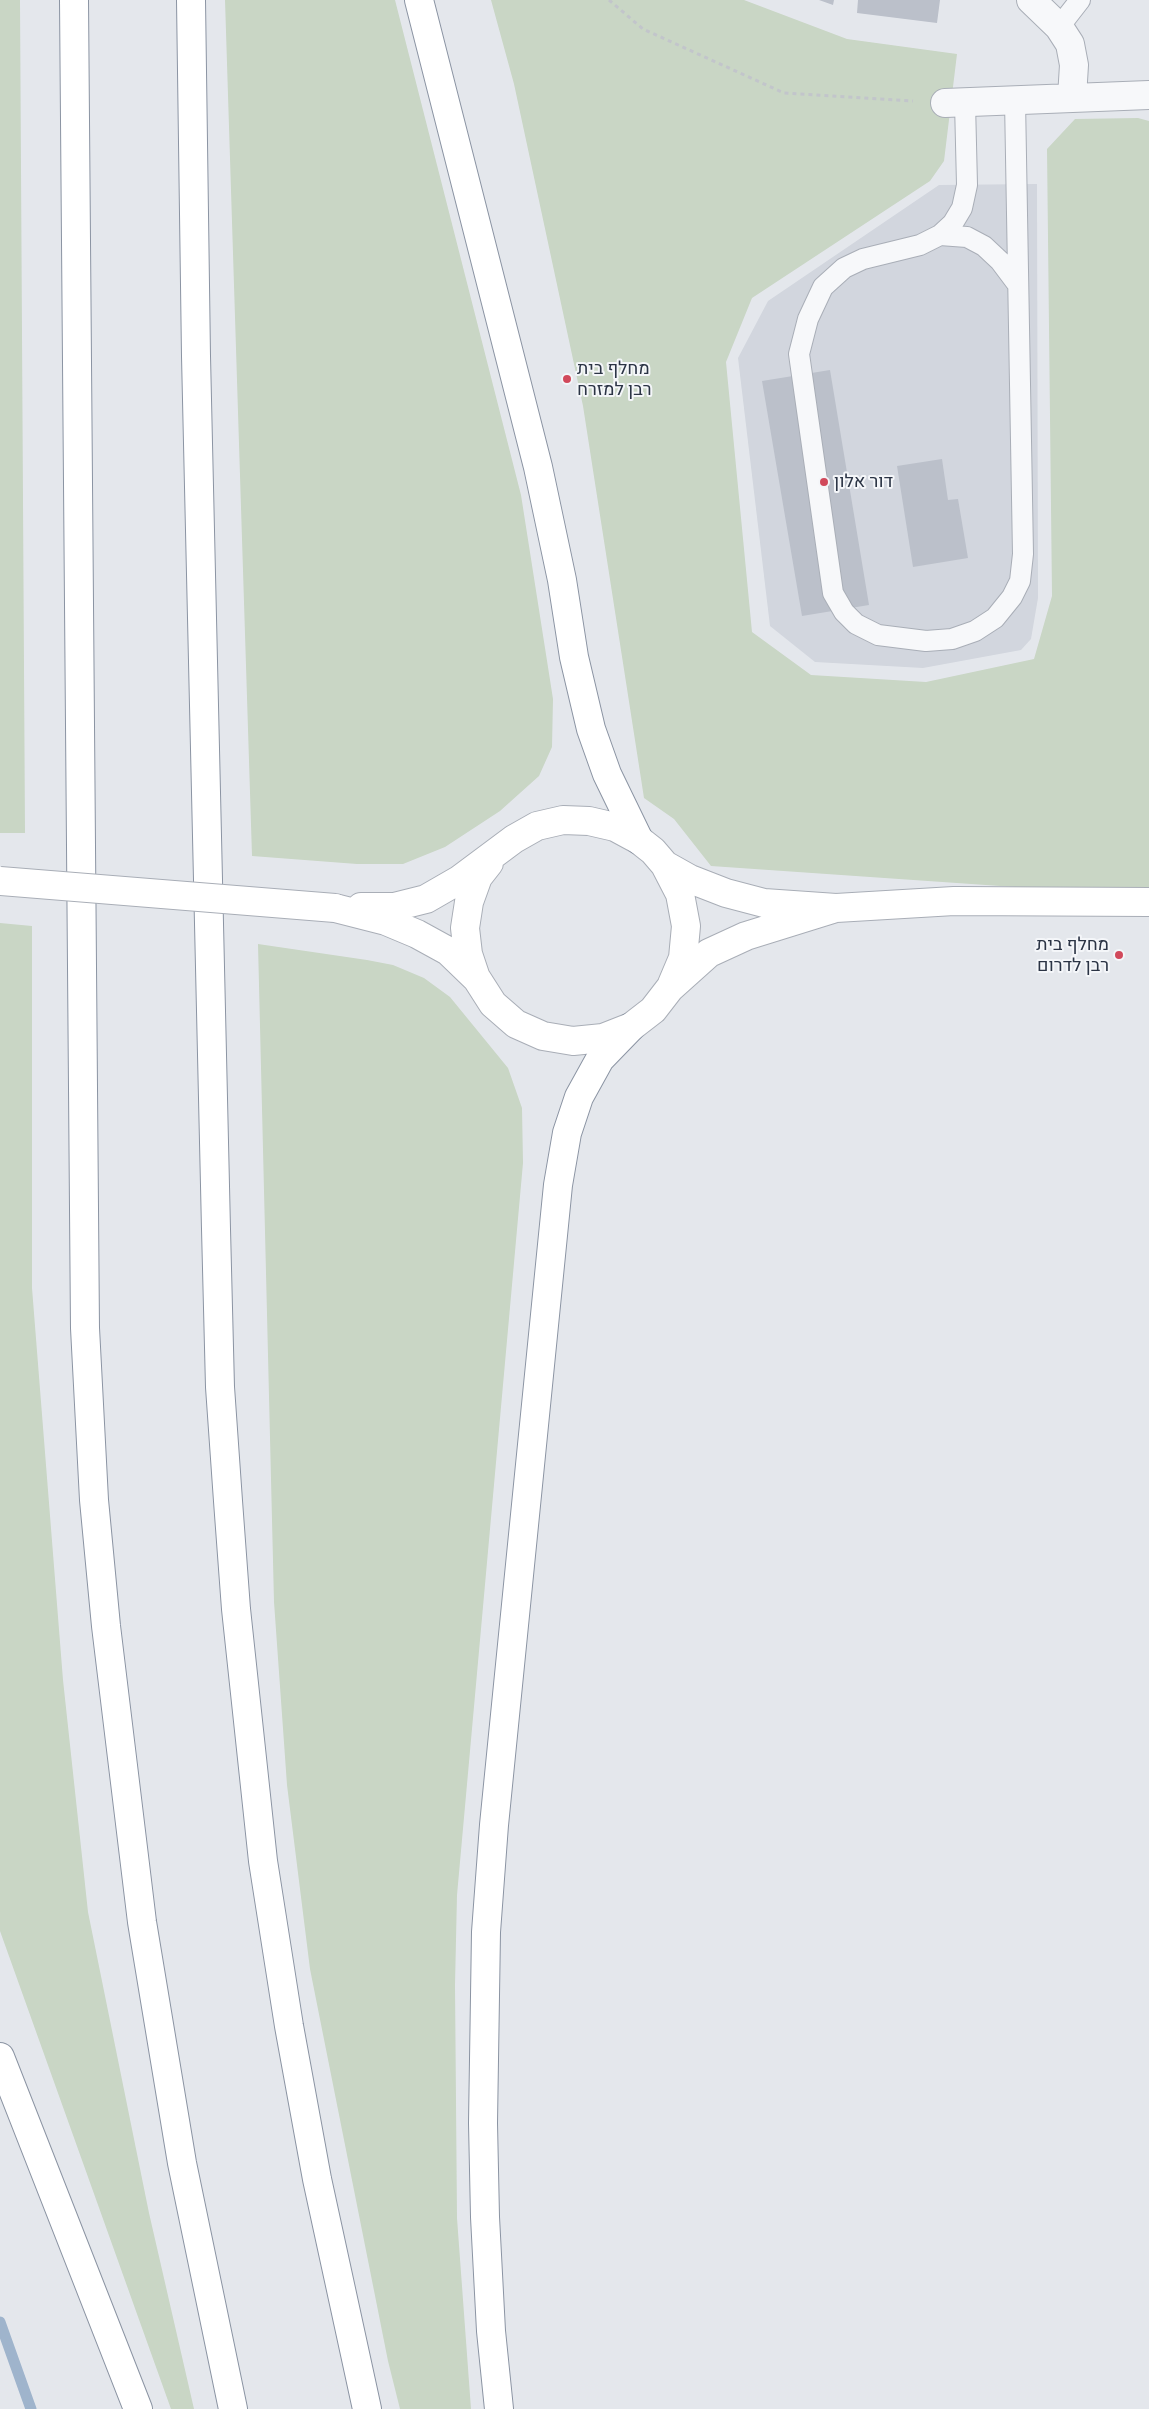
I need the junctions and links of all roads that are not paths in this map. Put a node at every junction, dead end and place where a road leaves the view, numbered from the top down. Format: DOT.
graph roads {
  1 [pos="74,0"];
  2 [pos="191,0"];
  3 [pos="419,0"];
  4 [pos="1031,0"];
  5 [pos="1080,0"];
  6 [pos="1059,27"];
  7 [pos="1145,89"];
  8 [pos="1072,98"];
  9 [pos="1015,100"];
  10 [pos="955,103"];
  11 [pos="940,235"];
  12 [pos="1018,285"];
  13 [pos="639,840"];
  14 [pos="494,856"];
  15 [pos="665,865"];
  16 [pos="0,882"];
  17 [pos="1149,902"];
  18 [pos="335,908"];
  19 [pos="836,908"];
  20 [pos="477,979"];
  21 [pos="670,988"];
  22 [pos="630,1027"];
  23 [pos="0,2056"];
  24 [pos="138,2409"];
  25 [pos="233,2409"];
  26 [pos="367,2409"];
  27 [pos="499,2409"];
  1 -- 25 [label="main road"];
  2 -- 26 [label="main road"];
  3 -- 13 [label="main road"];
  4 -- 6 [label="street"];
  5 -- 6 [label="lane"];
  6 -- 8 [label="street"];
  7 -- 8 [label="street"];
  8 -- 9 [label="street"];
  9 -- 10 [label="street"];
  9 -- 12 [label="lane"];
  10 -- 11 [label="lane"];
  11 -- 12 [label="lane"];
  11 -- 12 [label="lane"];
  13 -- 14 [label="main road"];
  13 -- 15 [label="main road"];
  14 -- 18 [label="main road"];
  14 -- 20 [label="main road"];
  15 -- 19 [label="main road"];
  15 -- 21 [label="main road"];
  16 -- 18 [label="main road, bridge"];
  17 -- 19 [label="main road"];
  18 -- 20 [label="main road"];
  19 -- 21 [label="main road"];
  20 -- 22 [label="main road"];
  21 -- 22 [label="main road"];
  22 -- 27 [label="main road"];
  23 -- 24 [label="main road"];
}
